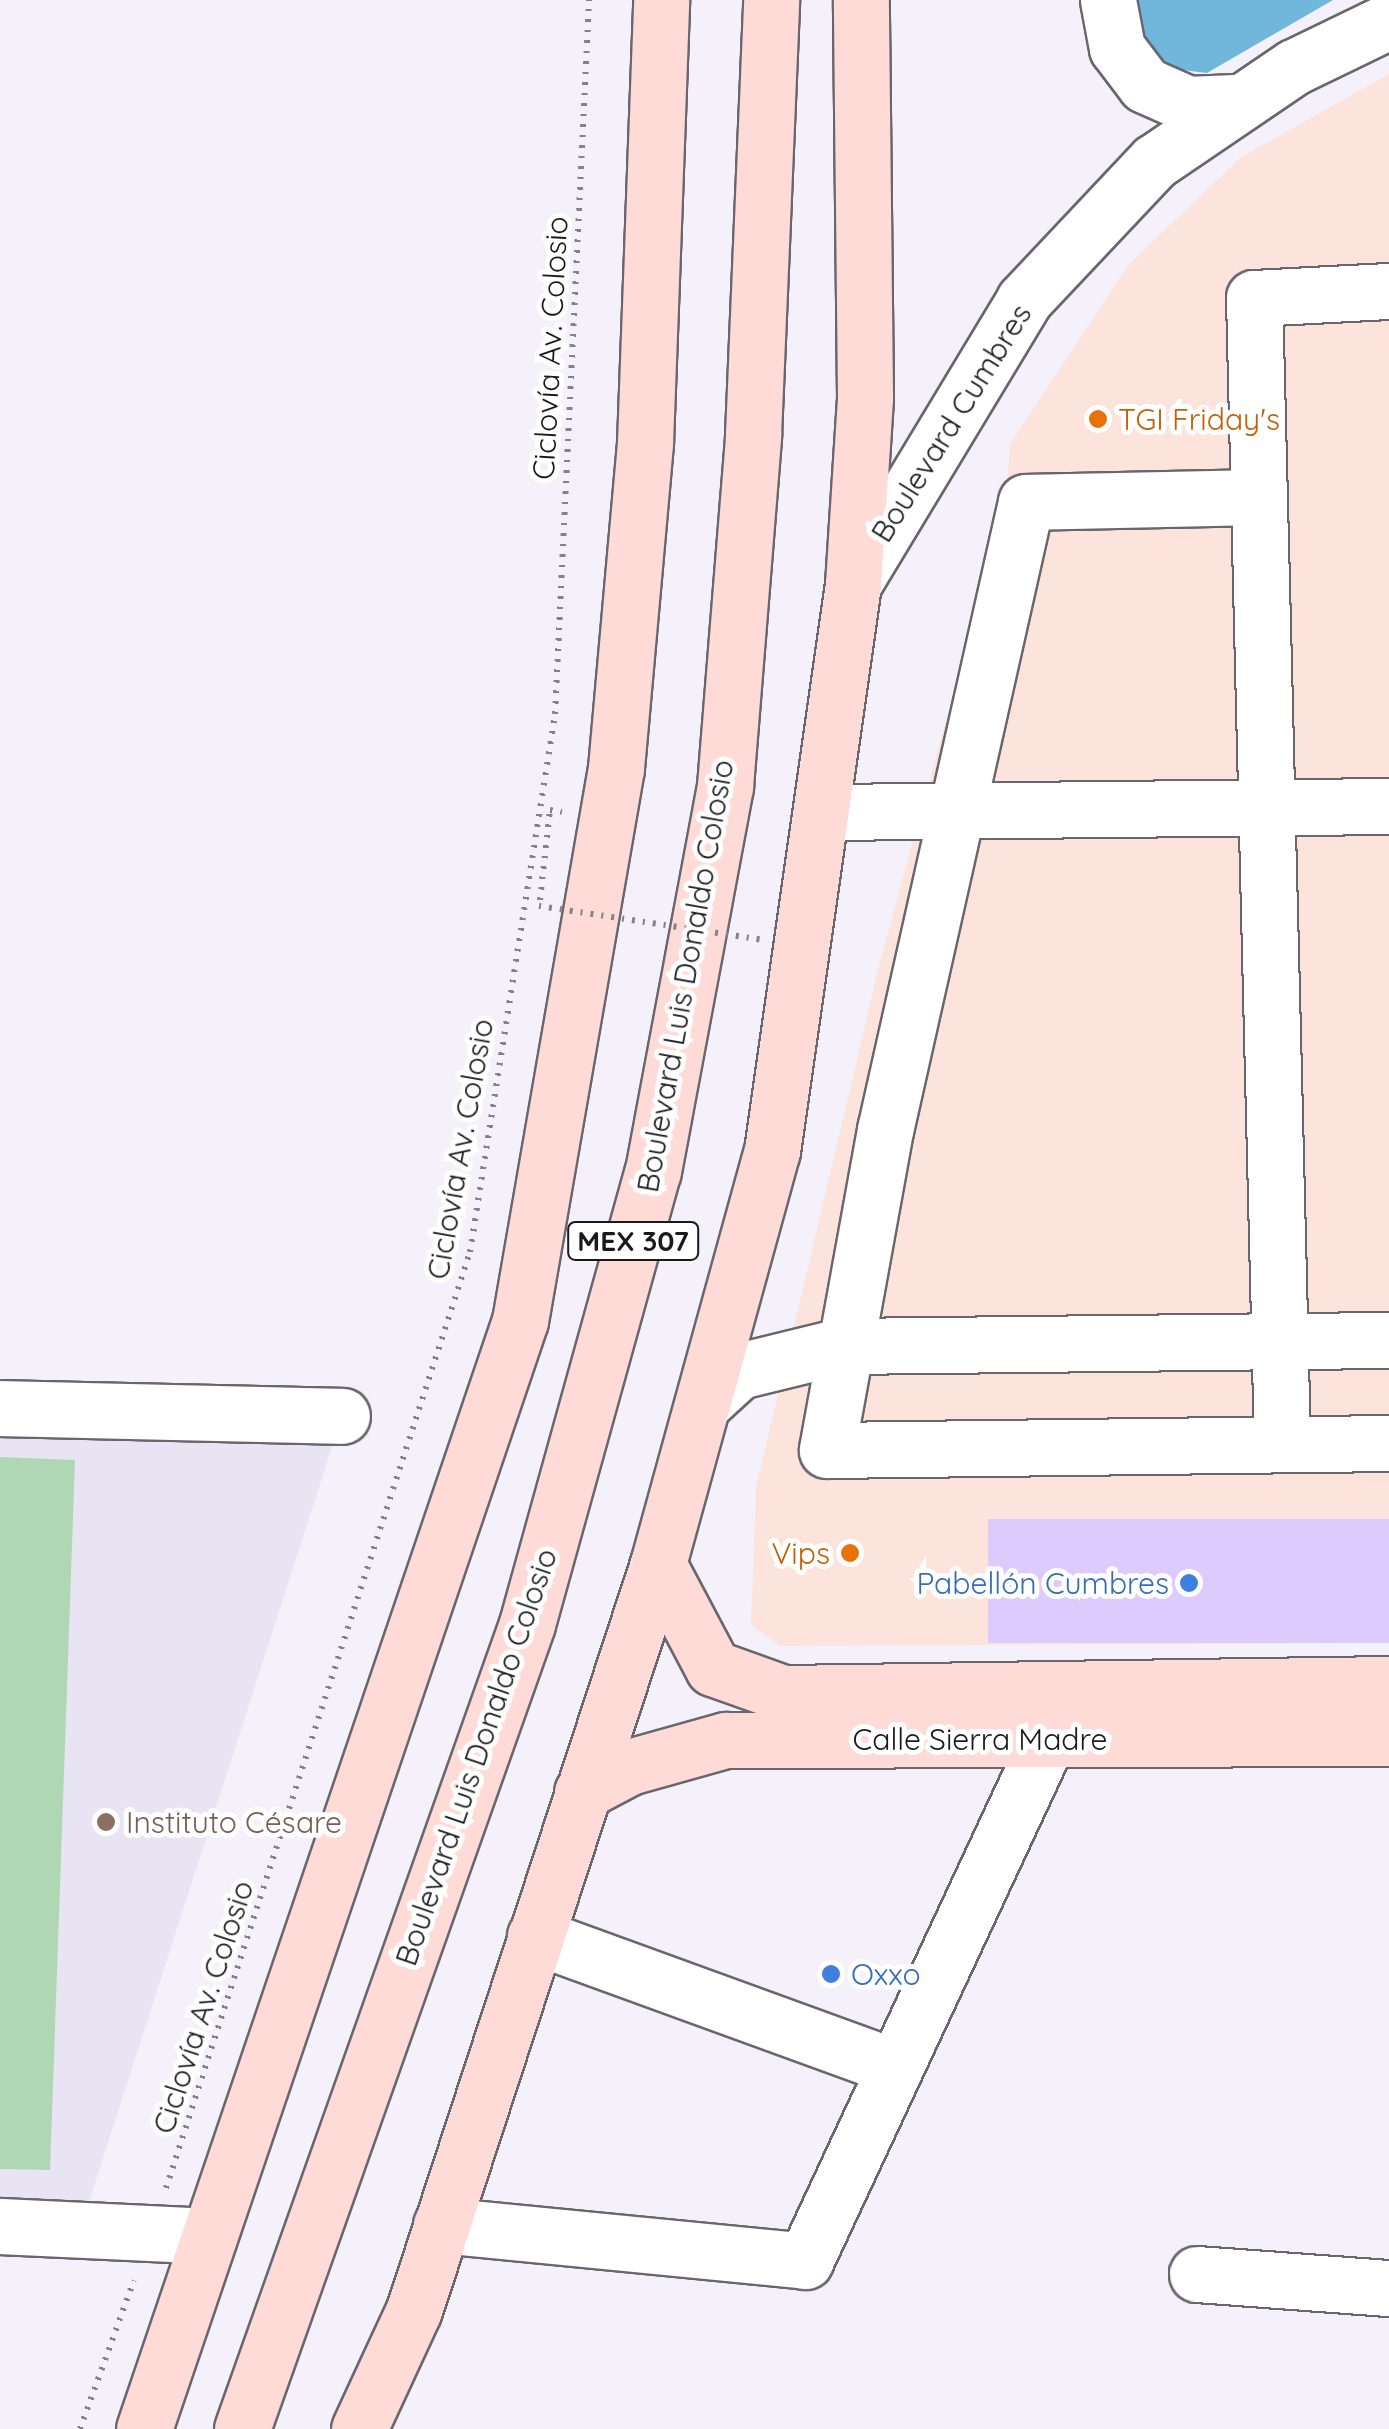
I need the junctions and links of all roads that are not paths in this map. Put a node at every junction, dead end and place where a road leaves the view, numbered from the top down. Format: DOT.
graph roads {
  1 [pos="661,0"];
  2 [pos="771,0"];
  3 [pos="861,0"];
  4 [pos="1108,0"];
  5 [pos="1389,21"];
  6 [pos="1389,59"];
  7 [pos="1294,67"];
  8 [pos="1235,102"];
  9 [pos="1389,291"];
  10 [pos="1257,497"];
  11 [pos="853,584"];
  12 [pos="1389,806"];
  13 [pos="1266,808"];
  14 [pos="953,809"];
  15 [pos="828,812"];
  16 [pos="1389,1340"];
  17 [pos="1279,1342"];
  18 [pos="841,1346"];
  19 [pos="704,1403"];
  20 [pos="0,1408"];
  21 [pos="342,1416"];
  22 [pos="1282,1443"];
  23 [pos="1389,1443"];
  24 [pos="658,1564"];
  25 [pos="1389,1684"];
  26 [pos="783,1717"];
  27 [pos="1389,1738"];
  28 [pos="1048,1739"];
  29 [pos="582,1792"];
  30 [pos="535,1936"];
  31 [pos="895,2068"];
  32 [pos="442,2225"];
  33 [pos="0,2226"];
  34 [pos="208,2236"];
  35 [pos="1197,2274"];
  36 [pos="1389,2288"];
  37 [pos="144,2429"];
  38 [pos="242,2429"];
  39 [pos="359,2429"];
  1 -- 34 [label="main road, MEX 307"];
  2 -- 38 [label="main road, Boulevard Luis Donaldo Colosio / MEX 307"];
  3 -- 11 [label="main road"];
  4 -- 8 [label="street"];
  5 -- 7 [label="street, Boulevard Cumbres"];
  6 -- 7 [label="street"];
  7 -- 8 [label="street, Boulevard Cumbres"];
  8 -- 11 [label="street, Boulevard Cumbres"];
  9 -- 10 [label="street"];
  10 -- 13 [label="street"];
  10 -- 14 [label="street"];
  11 -- 15 [label="main road"];
  12 -- 13 [label="street"];
  13 -- 14 [label="street"];
  13 -- 17 [label="street"];
  14 -- 15 [label="street"];
  14 -- 18 [label="street"];
  15 -- 19 [label="main road"];
  16 -- 17 [label="street"];
  17 -- 18 [label="street"];
  17 -- 22 [label="street"];
  18 -- 19 [label="street"];
  18 -- 22 [label="street"];
  19 -- 24 [label="main road"];
  20 -- 21 [label="street"];
  22 -- 23 [label="street"];
  24 -- 26 [label="main road, Calle Sierra Madre"];
  24 -- 29 [label="main road"];
  25 -- 26 [label="main road, Calle Sierra Madre"];
  26 -- 28 [label="main road, Calle Sierra Madre"];
  26 -- 29 [label="main road, Calle Sierra Madre"];
  27 -- 28 [label="main road, Calle Sierra Madre"];
  28 -- 31 [label="street"];
  29 -- 30 [label="main road"];
  30 -- 31 [label="street"];
  30 -- 32 [label="main road"];
  31 -- 32 [label="street"];
  32 -- 39 [label="main road"];
  33 -- 34 [label="street"];
  34 -- 37 [label="main road, MEX 307"];
  35 -- 36 [label="street"];
}
